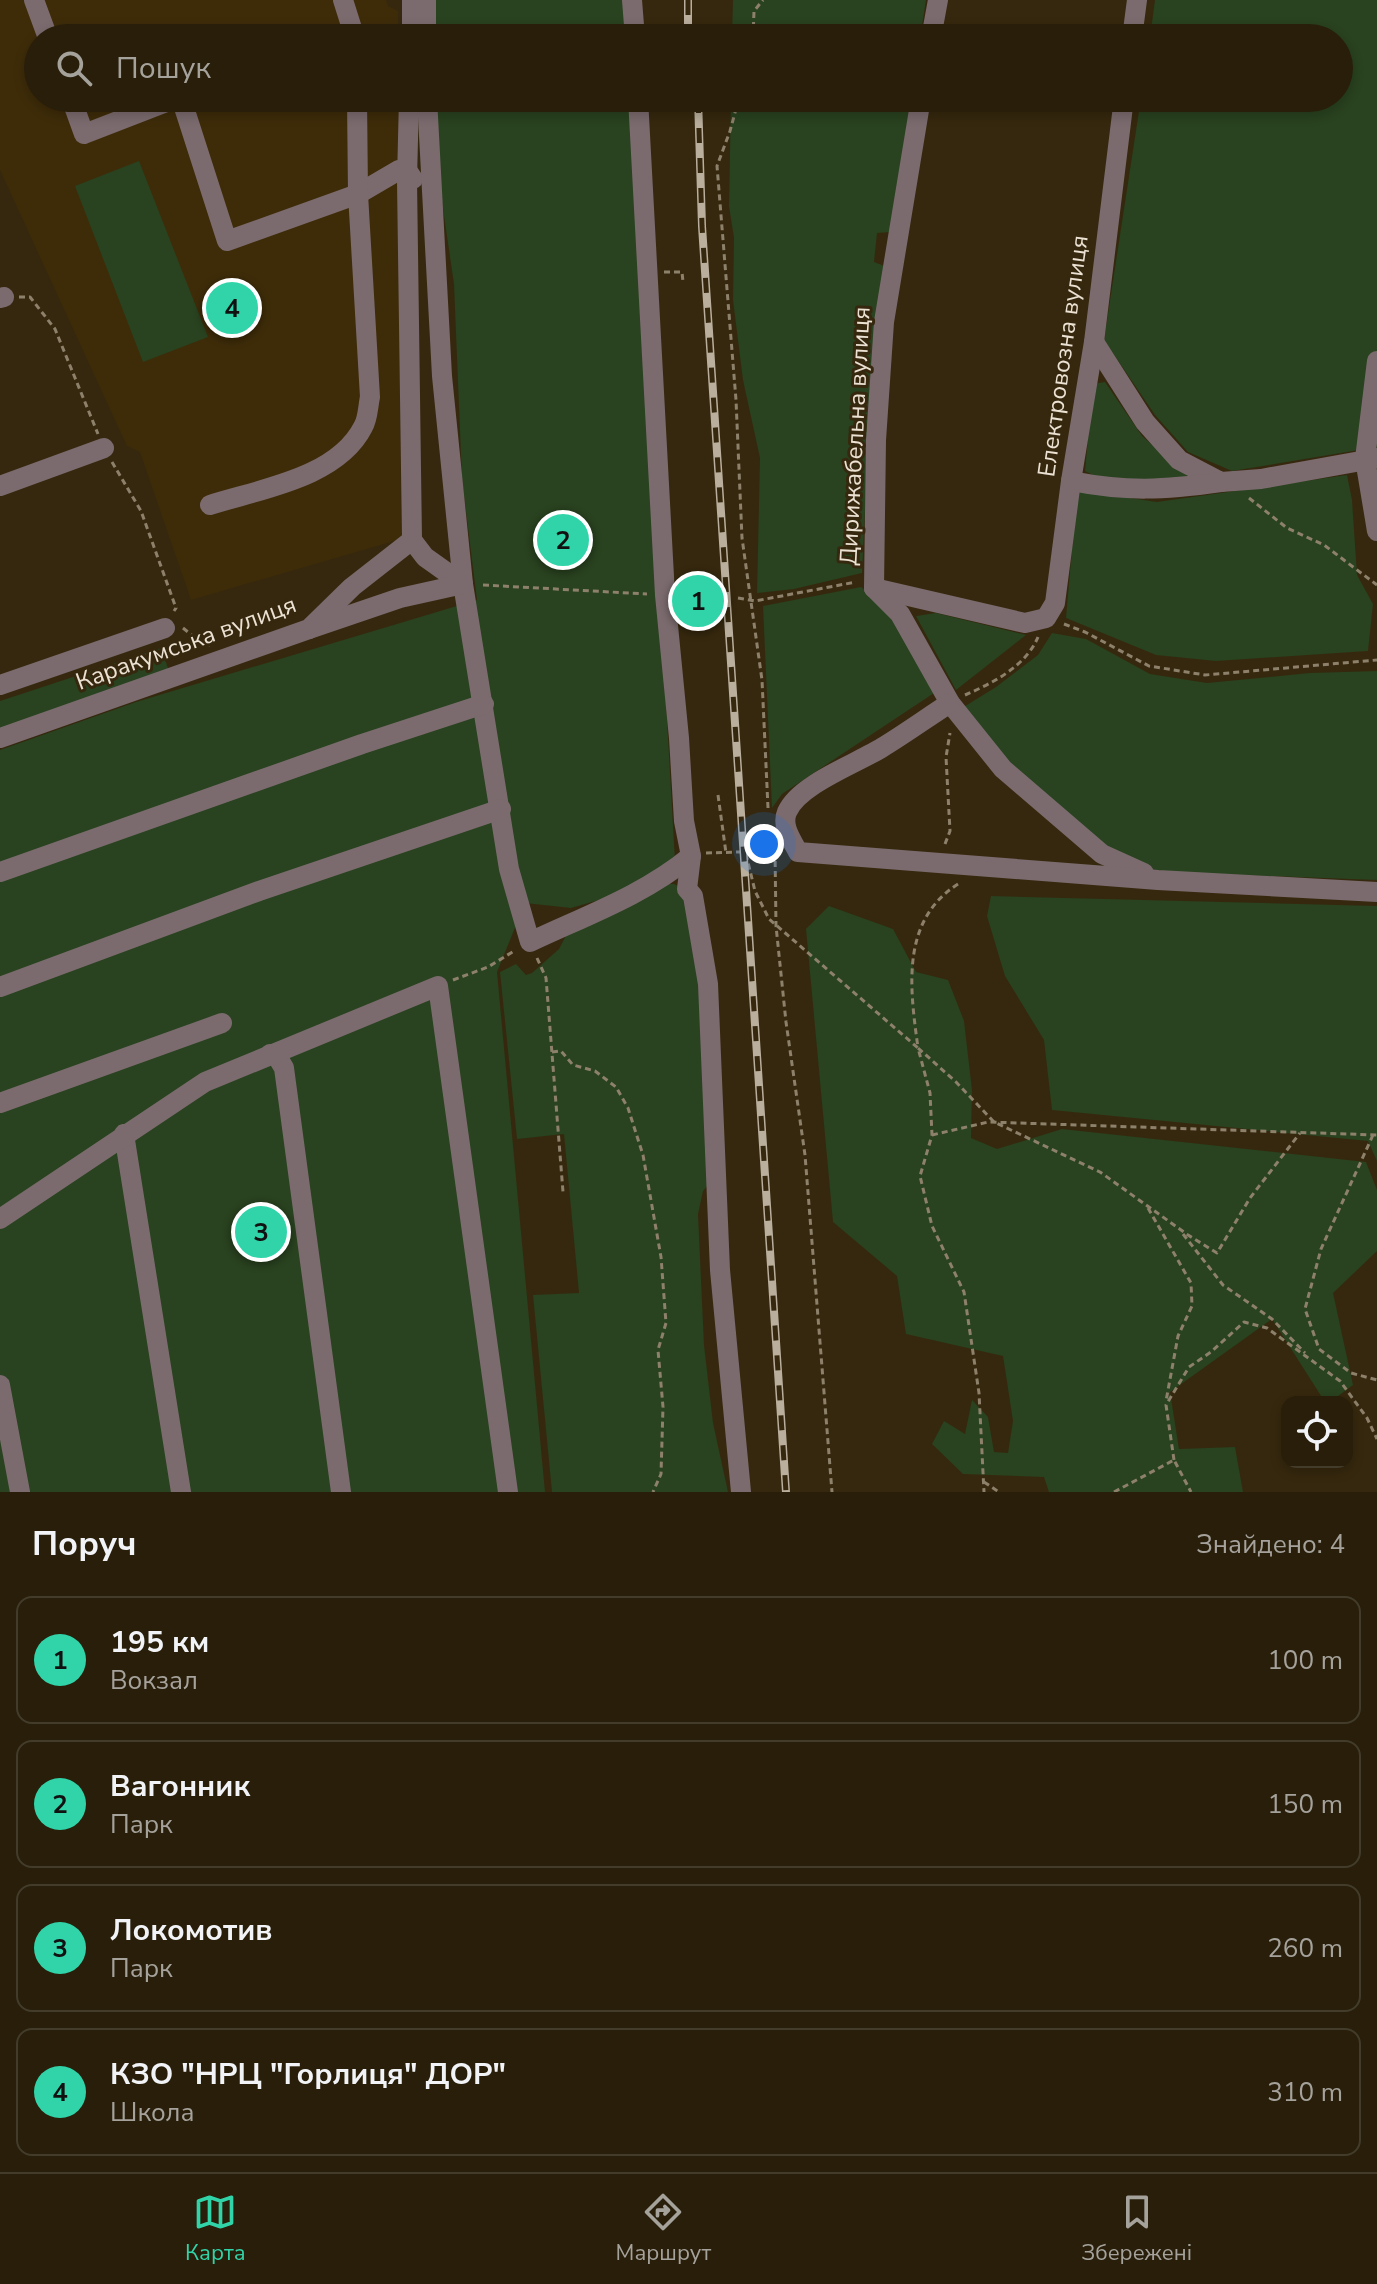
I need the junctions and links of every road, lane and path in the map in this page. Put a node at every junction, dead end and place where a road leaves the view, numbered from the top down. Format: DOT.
graph roads {
  1 [pos="34,0"];
  2 [pos="343,0"];
  3 [pos="412,0"];
  4 [pos="426,0"];
  5 [pos="632,0"];
  6 [pos="763,0"];
  7 [pos="938,0"];
  8 [pos="1137,0"];
  9 [pos="43,24"];
  10 [pos="351,24"];
  11 [pos="412,24"];
  12 [pos="426,24"];
  13 [pos="634,24"];
  14 [pos="754,24"];
  15 [pos="934,24"];
  16 [pos="1134,24"];
  17 [pos="76,112"];
  18 [pos="142,112"];
  19 [pos="184,112"];
  20 [pos="357,112"];
  21 [pos="409,112"];
  22 [pos="428,112"];
  23 [pos="639,112"];
  24 [pos="735,112"];
  25 [pos="919,112"];
  26 [pos="1122,112"];
  27 [pos="407,170"];
  28 [pos="358,194"];
  29 [pos="435,210"];
  30 [pos="682,272"];
  31 [pos="683,282"];
  32 [pos="1094,342"];
  33 [pos="1377,361"];
  34 [pos="104,448"];
  35 [pos="1371,458"];
  36 [pos="1071,481"];
  37 [pos="1221,482"];
  38 [pos="0,486"];
  39 [pos="210,505"];
  40 [pos="1377,531"];
  41 [pos="412,540"];
  42 [pos="463,584"];
  43 [pos="1377,585"];
  44 [pos="874,588"];
  45 [pos="665,595"];
  46 [pos="738,598"];
  47 [pos="751,600"];
  48 [pos="1046,618"];
  49 [pos="174,628"];
  50 [pos="309,629"];
  51 [pos="217,647"];
  52 [pos="1377,660"];
  53 [pos="0,685"];
  54 [pos="950,703"];
  55 [pos="484,704"];
  56 [pos="0,738"];
  57 [pos="718,795"];
  58 [pos="501,809"];
  59 [pos="770,820"];
  60 [pos="772,836"];
  61 [pos="774,851"];
  62 [pos="798,852"];
  63 [pos="726,853"];
  64 [pos="745,853"];
  65 [pos="691,856"];
  66 [pos="937,863"];
  67 [pos="985,867"];
  68 [pos="0,872"];
  69 [pos="1158,880"];
  70 [pos="1377,892"];
  71 [pos="776,926"];
  72 [pos="530,942"];
  73 [pos="438,986"];
  74 [pos="0,987"];
  75 [pos="222,1023"];
  76 [pos="918,1048"];
  77 [pos="552,1052"];
  78 [pos="270,1054"];
  79 [pos="0,1103"];
  80 [pos="994,1122"];
  81 [pos="1300,1133"];
  82 [pos="124,1134"];
  83 [pos="932,1135"];
  84 [pos="1375,1135"];
  85 [pos="563,1192"];
  86 [pos="1147,1206"];
  87 [pos="0,1219"];
  88 [pos="1179,1229"];
  89 [pos="1313,1361"];
  90 [pos="1377,1380"];
  91 [pos="0,1385"];
  92 [pos="1166,1405"];
  93 [pos="1377,1439"];
  94 [pos="1174,1460"];
  95 [pos="984,1482"];
  96 [pos="20,1492"];
  97 [pos="181,1492"];
  98 [pos="341,1492"];
  99 [pos="508,1492"];
  100 [pos="653,1492"];
  101 [pos="741,1492"];
  102 [pos="832,1492"];
  103 [pos="984,1492"];
  104 [pos="999,1492"];
  105 [pos="1114,1492"];
  106 [pos="1191,1492"];
  1 -- 9 [label="street"];
  2 -- 10 [label="street"];
  3 -- 11 [label="street"];
  4 -- 12 [label="street"];
  5 -- 13 [label="street"];
  6 -- 14 [label="path"];
  7 -- 15 [label="street"];
  8 -- 16 [label="street"];
  17 -- 18 [label="street"];
  19 -- 28 [label="street"];
  20 -- 28 [label="street"];
  21 -- 27 [label="street"];
  22 -- 29 [label="street"];
  23 -- 45 [label="street"];
  24 -- 47 [label="path"];
  25 -- 44 [label="street, Дирижабельна вулиця"];
  26 -- 32 [label="street, Електровозна вулиця"];
  27 -- 28 [label="street"];
  27 -- 29 [label="street"];
  27 -- 41 [label="street"];
  28 -- 39 [label="street"];
  29 -- 42 [label="street"];
  30 -- 31 [label="path"];
  32 -- 36 [label="street, Електровозна вулиця"];
  32 -- 37 [label="street"];
  33 -- 35 [label="street"];
  34 -- 38 [label="street"];
  35 -- 37 [label="street"];
  35 -- 40 [label="street"];
  36 -- 37 [label="street"];
  36 -- 48 [label="street, Електровозна вулиця"];
  37 -- 43 [label="path"];
  41 -- 42 [label="street"];
  41 -- 50 [label="street, Каракумська вулиця"];
  42 -- 45 [label="path"];
  42 -- 50 [label="street"];
  42 -- 55 [label="street"];
  44 -- 47 [label="path"];
  44 -- 48 [label="street"];
  44 -- 54 [label="street"];
  45 -- 65 [label="street"];
  46 -- 47 [label="path"];
  47 -- 59 [label="path"];
  48 -- 52 [label="path"];
  48 -- 54 [label="path"];
  49 -- 51 [label="path"];
  49 -- 53 [label="street, Каракумська вулиця"];
  50 -- 56 [label="street, Каракумська вулиця"];
  54 -- 62 [label="street"];
  54 -- 66 [label="path"];
  54 -- 69 [label="street"];
  55 -- 58 [label="street"];
  55 -- 68 [label="street"];
  57 -- 63 [label="path"];
  58 -- 72 [label="street"];
  58 -- 74 [label="street"];
  60 -- 61 [label="path"];
  61 -- 62 [label="path"];
  61 -- 64 [label="path"];
  61 -- 71 [label="path"];
  62 -- 66 [label="street"];
  63 -- 64 [label="path"];
  63 -- 65 [label="path"];
  64 -- 71 [label="path"];
  65 -- 72 [label="street"];
  65 -- 101 [label="street"];
  66 -- 67 [label="street"];
  67 -- 69 [label="street"];
  67 -- 76 [label="path"];
  69 -- 70 [label="street"];
  71 -- 76 [label="path"];
  71 -- 102 [label="path"];
  72 -- 73 [label="path"];
  72 -- 77 [label="path"];
  73 -- 78 [label="street"];
  73 -- 99 [label="street"];
  75 -- 79 [label="street"];
  76 -- 80 [label="path"];
  76 -- 83 [label="path"];
  77 -- 85 [label="path"];
  77 -- 100 [label="path"];
  78 -- 82 [label="street"];
  78 -- 98 [label="street"];
  80 -- 81 [label="path"];
  80 -- 83 [label="path"];
  80 -- 86 [label="path"];
  81 -- 84 [label="path"];
  81 -- 88 [label="path"];
  82 -- 87 [label="street"];
  82 -- 97 [label="street"];
  83 -- 95 [label="path"];
  84 -- 90 [label="path"];
  86 -- 88 [label="path"];
  86 -- 92 [label="path"];
  88 -- 89 [label="path"];
  89 -- 92 [label="path"];
  89 -- 93 [label="path"];
  91 -- 96 [label="street"];
  92 -- 94 [label="path"];
  94 -- 105 [label="path"];
  94 -- 106 [label="path"];
  95 -- 103 [label="path"];
  95 -- 104 [label="path"];
}
